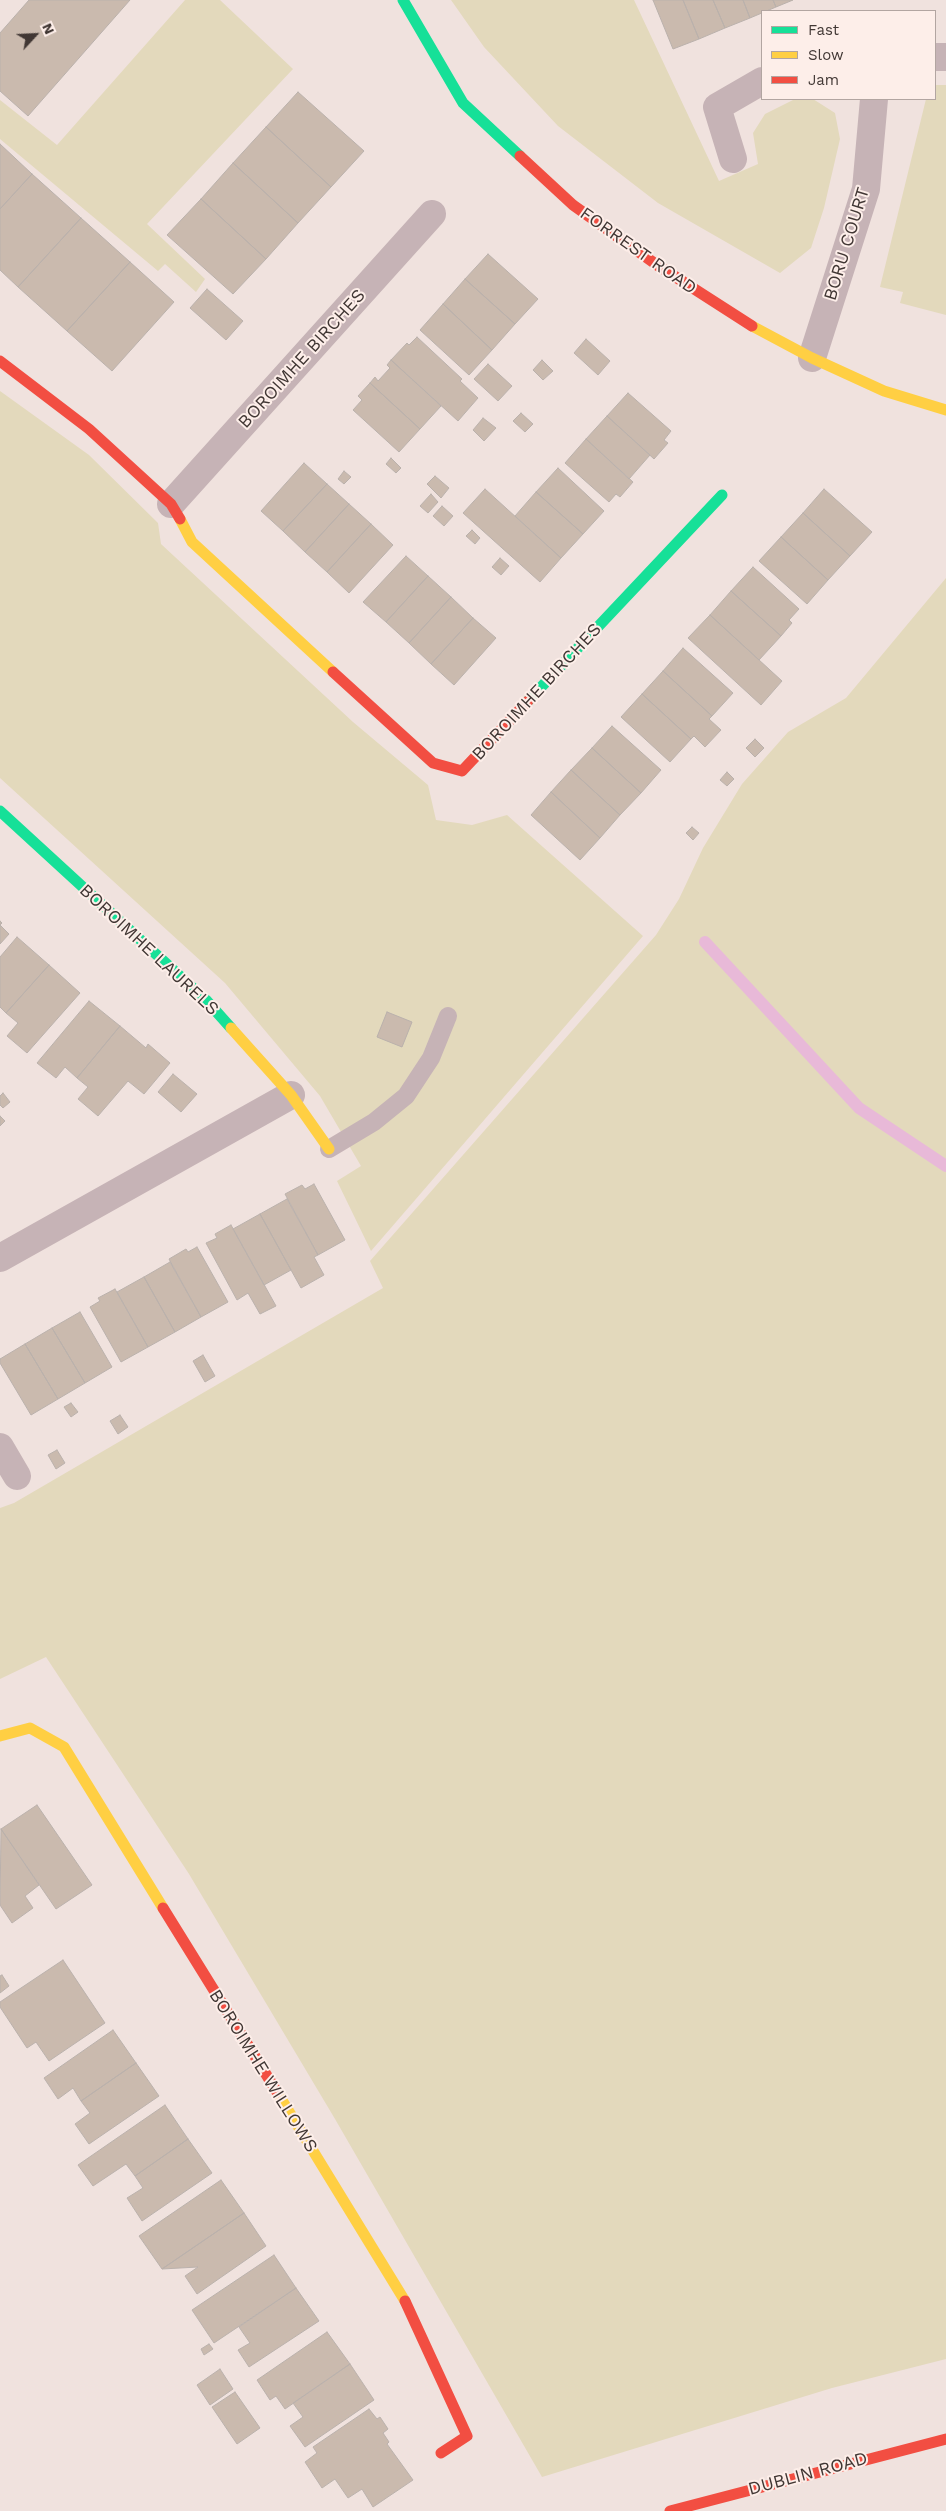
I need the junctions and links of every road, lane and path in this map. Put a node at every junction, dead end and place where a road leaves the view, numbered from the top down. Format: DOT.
graph roads {
  1 [pos="403,0"];
  2 [pos="761,81"];
  3 [pos="874,100"];
  4 [pos="733,159"];
  5 [pos="432,214"];
  6 [pos="812,358"];
  7 [pos="0,361"];
  8 [pos="946,410"];
  9 [pos="722,495"];
  10 [pos="171,504"];
  11 [pos="0,811"];
  12 [pos="448,1016"];
  13 [pos="291,1094"];
  14 [pos="329,1150"];
  15 [pos="0,1258"];
  16 [pos="0,1447"];
  17 [pos="17,1476"];
  18 [pos="0,1736"];
  19 [pos="946,2439"];
  20 [pos="441,2452"];
  21 [pos="670,2511"];
  1 -- 6 [label="street, FORREST ROAD"];
  2 -- 4 [label="street"];
  3 -- 6 [label="street, BORU COURT"];
  5 -- 10 [label="street, BOROIMHE BIRCHES"];
  6 -- 8 [label="street, FORREST ROAD"];
  7 -- 10 [label="street, BOROIMHE BIRCHES"];
  9 -- 10 [label="street, BOROIMHE BIRCHES"];
  11 -- 13 [label="street, BOROIMHE LAURELS"];
  12 -- 14 [label="lane"];
  13 -- 14 [label="street, BOROIMHE LAURELS"];
  13 -- 15 [label="street"];
  16 -- 17 [label="street"];
  18 -- 20 [label="street, BOROIMHE WILLOWS"];
  19 -- 21 [label="street, DUBLIN ROAD"];
}
